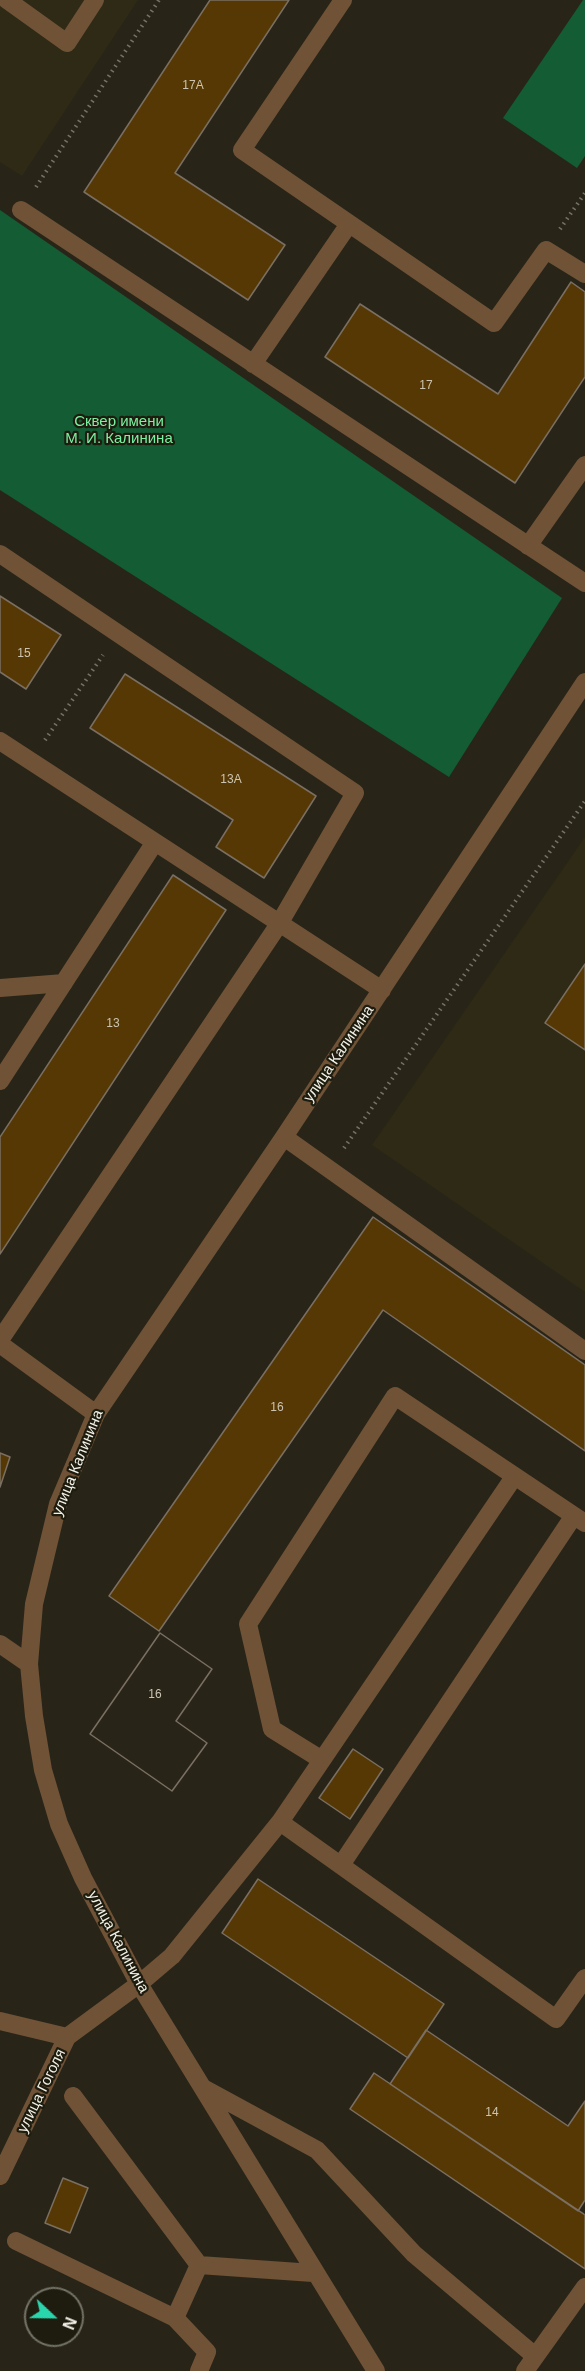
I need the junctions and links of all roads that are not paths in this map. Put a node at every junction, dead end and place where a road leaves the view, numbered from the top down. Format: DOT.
graph roads {
  1 [pos="7,0"];
  2 [pos="95,0"];
  3 [pos="343,0"];
  4 [pos="21,210"];
  5 [pos="349,224"];
  6 [pos="585,274"];
  7 [pos="254,364"];
  8 [pos="585,465"];
  9 [pos="528,546"];
  10 [pos="0,554"];
  11 [pos="585,583"];
  12 [pos="585,682"];
  13 [pos="0,741"];
  14 [pos="155,842"];
  15 [pos="279,924"];
  16 [pos="64,982"];
  17 [pos="0,988"];
  18 [pos="382,990"];
  19 [pos="0,1081"];
  20 [pos="284,1137"];
  21 [pos="0,1342"];
  22 [pos="585,1351"];
  23 [pos="96,1414"];
  24 [pos="514,1477"];
  25 [pos="579,1520"];
  26 [pos="0,1644"];
  27 [pos="29,1664"];
  28 [pos="322,1761"];
  29 [pos="280,1822"];
  30 [pos="341,1865"];
  31 [pos="585,1978"];
  32 [pos="139,1984"];
  33 [pos="0,2021"];
  34 [pos="18,2025"];
  35 [pos="0,2032"];
  36 [pos="67,2037"];
  37 [pos="202,2088"];
  38 [pos="73,2096"];
  39 [pos="0,2176"];
  40 [pos="16,2241"];
  41 [pos="199,2265"];
  42 [pos="313,2273"];
  43 [pos="585,2287"];
  44 [pos="175,2318"];
  45 [pos="530,2364"];
  46 [pos="199,2371"];
  47 [pos="376,2371"];
  1 -- 2 [label="street"];
  3 -- 5 [label="street"];
  4 -- 7 [label="street"];
  5 -- 6 [label="street"];
  5 -- 7 [label="street"];
  7 -- 9 [label="street"];
  8 -- 9 [label="street"];
  9 -- 11 [label="street"];
  10 -- 15 [label="street"];
  12 -- 18 [label="street, улица Калинина"];
  13 -- 14 [label="street"];
  14 -- 15 [label="street"];
  14 -- 16 [label="street"];
  15 -- 18 [label="street"];
  15 -- 21 [label="street"];
  16 -- 17 [label="street"];
  16 -- 19 [label="street"];
  18 -- 20 [label="street, улица Калинина"];
  20 -- 22 [label="street"];
  20 -- 23 [label="street, улица Калинина"];
  21 -- 23 [label="street"];
  23 -- 27 [label="street, улица Калинина"];
  24 -- 25 [label="street"];
  24 -- 28 [label="street"];
  24 -- 28 [label="street"];
  25 -- 30 [label="street"];
  26 -- 27 [label="street"];
  27 -- 32 [label="street, улица Калинина"];
  28 -- 29 [label="street"];
  29 -- 30 [label="street"];
  29 -- 32 [label="street"];
  30 -- 31 [label="street"];
  32 -- 36 [label="street"];
  32 -- 37 [label="street, улица Калинина"];
  33 -- 34 [label="street"];
  34 -- 35 [label="street"];
  34 -- 36 [label="street"];
  36 -- 39 [label="street, улица Гоголя"];
  37 -- 42 [label="street, улица Калинина"];
  37 -- 45 [label="street"];
  38 -- 41 [label="street"];
  40 -- 44 [label="street"];
  41 -- 42 [label="street"];
  41 -- 44 [label="street"];
  42 -- 47 [label="street, улица Калинина"];
  43 -- 45 [label="street"];
  44 -- 46 [label="street"];
}
